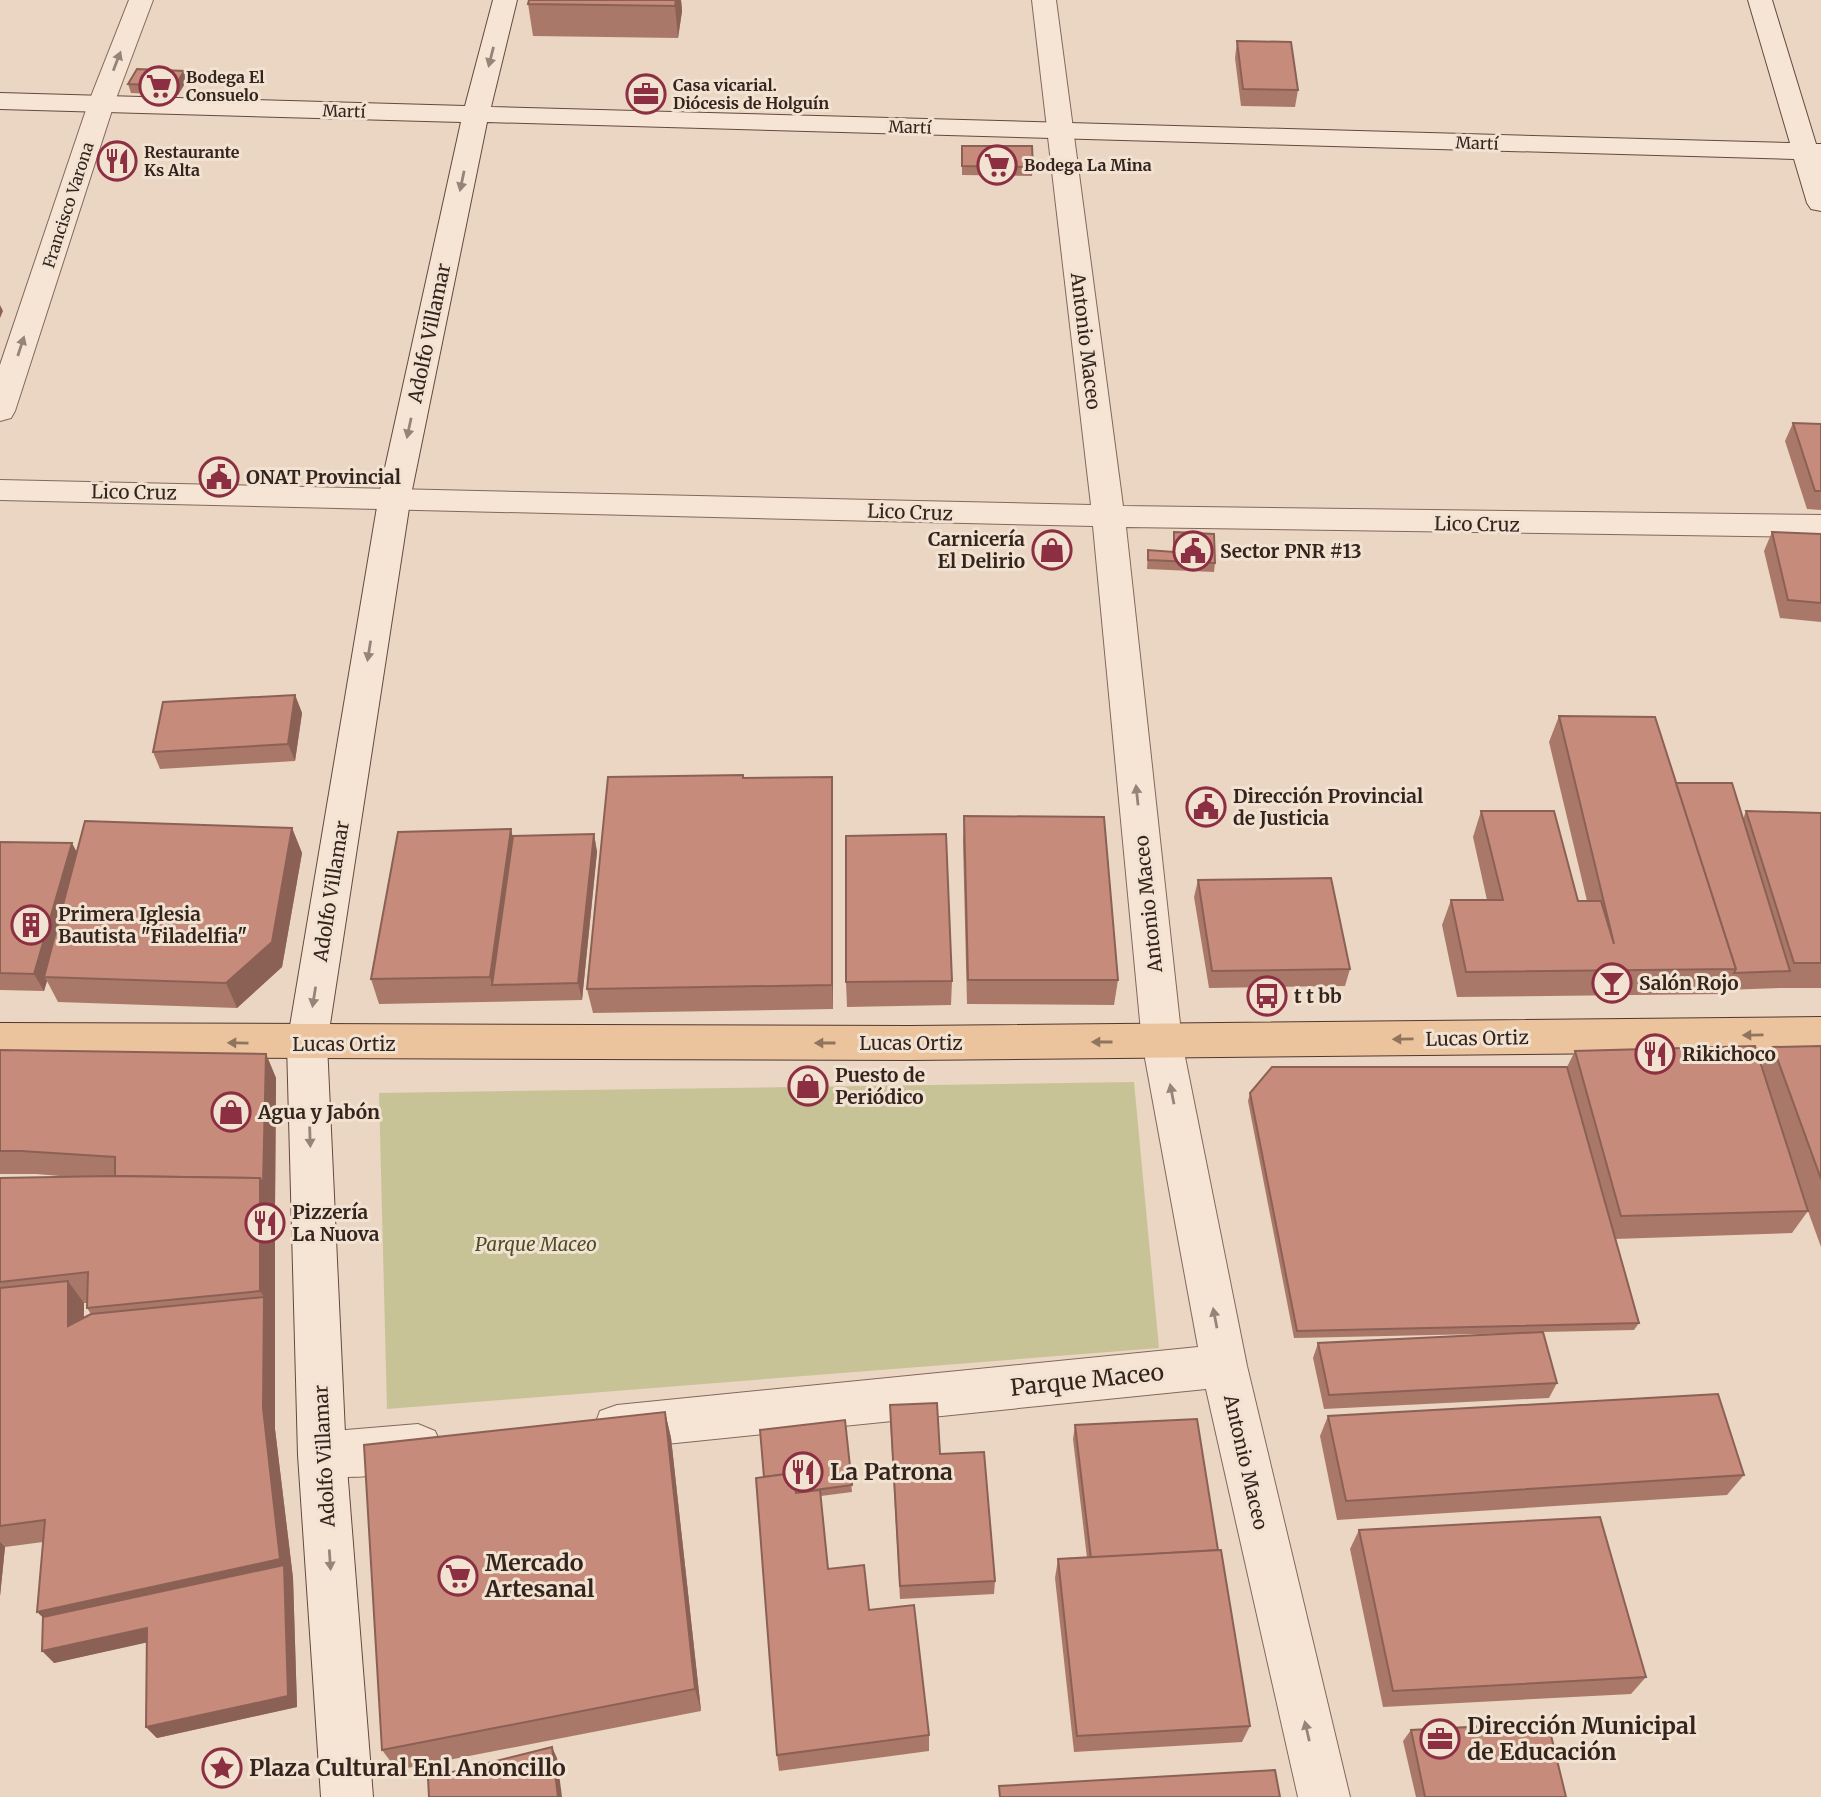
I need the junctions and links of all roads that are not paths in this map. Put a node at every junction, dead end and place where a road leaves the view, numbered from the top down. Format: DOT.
graph roads {
  1 [pos="141,0"];
  2 [pos="505,0"];
  3 [pos="1044,0"];
  4 [pos="1760,0"];
  5 [pos="0,101"];
  6 [pos="101,104"];
  7 [pos="477,114"];
  8 [pos="1060,131"];
  9 [pos="1812,152"];
  10 [pos="1821,203"];
  11 [pos="0,411"];
  12 [pos="0,490"];
  13 [pos="395,495"];
  14 [pos="1109,519"];
  15 [pos="1821,526"];
  16 [pos="1821,1034"];
  17 [pos="0,1040"];
  18 [pos="1162,1042"];
  19 [pos="306,1044"];
  20 [pos="1224,1366"];
  21 [pos="572,1431"];
  22 [pos="461,1442"];
  23 [pos="322,1455"];
  24 [pos="348,1797"];
  25 [pos="1324,1797"];
  6 -- 1 [label="street, Francisco Varona, one-way"];
  2 -- 7 [label="street, Adolfo Villamar, one-way"];
  3 -- 8 [label="street, Antonio Maceo"];
  4 -- 9 [label="street"];
  5 -- 6 [label="street, Martí"];
  6 -- 7 [label="street, Martí"];
  11 -- 6 [label="street, Francisco Varona, one-way"];
  7 -- 8 [label="street, Martí"];
  7 -- 13 [label="street, Adolfo Villamar, one-way"];
  8 -- 9 [label="street, Martí"];
  8 -- 14 [label="street, Antonio Maceo"];
  9 -- 10 [label="street"];
  12 -- 13 [label="street, Lico Cruz"];
  13 -- 14 [label="street, Lico Cruz"];
  13 -- 19 [label="street, Adolfo Villamar, one-way"];
  14 -- 15 [label="street, Lico Cruz"];
  18 -- 14 [label="street, Antonio Maceo, one-way"];
  16 -- 18 [label="main road, Lucas Ortiz, one-way"];
  19 -- 17 [label="main road, Lucas Ortiz, one-way"];
  18 -- 19 [label="main road, Lucas Ortiz, one-way"];
  20 -- 18 [label="street, Antonio Maceo, one-way"];
  19 -- 23 [label="street, Adolfo Villamar, one-way"];
  20 -- 21 [label="street, Parque Maceo"];
  25 -- 20 [label="street, Antonio Maceo, one-way"];
  22 -- 23 [label="street"];
  23 -- 24 [label="street, Adolfo Villamar, one-way"];
}
